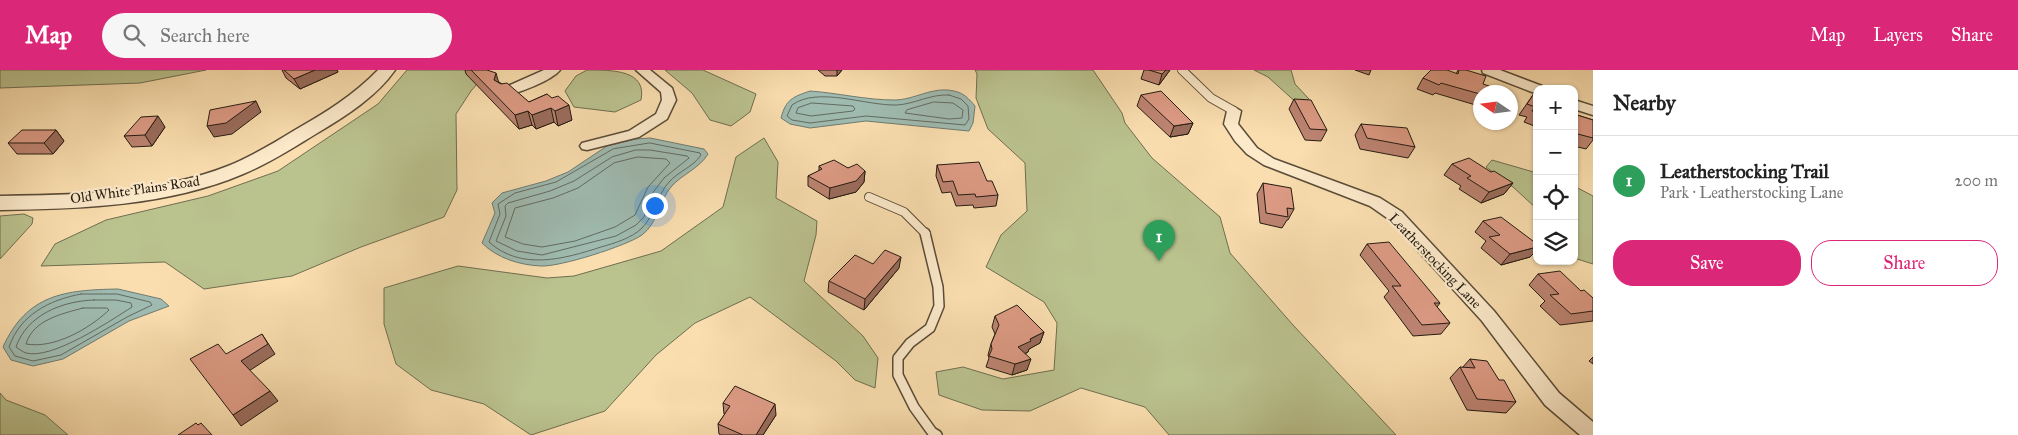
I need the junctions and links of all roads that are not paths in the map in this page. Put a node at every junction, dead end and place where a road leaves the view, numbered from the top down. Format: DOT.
graph roads {
  1 [pos="387,70"];
  2 [pos="554,70"];
  3 [pos="642,70"];
  4 [pos="1182,70"];
  5 [pos="1488,70"];
  6 [pos="1533,87"];
  7 [pos="506,92"];
  8 [pos="1578,105"];
  9 [pos="1234,111"];
  10 [pos="1593,111"];
  11 [pos="586,146"];
  12 [pos="869,197"];
  13 [pos="0,203"];
  14 [pos="1593,434"];
  15 [pos="937,435"];
  1 -- 13 [label="street, Old White Plains Road"];
  2 -- 7 [label="street"];
  3 -- 11 [label="street"];
  4 -- 9 [label="lane"];
  5 -- 6 [label="street"];
  8 -- 10 [label="street"];
  9 -- 14 [label="street, Leatherstocking Lane"];
  12 -- 15 [label="lane"];
}
